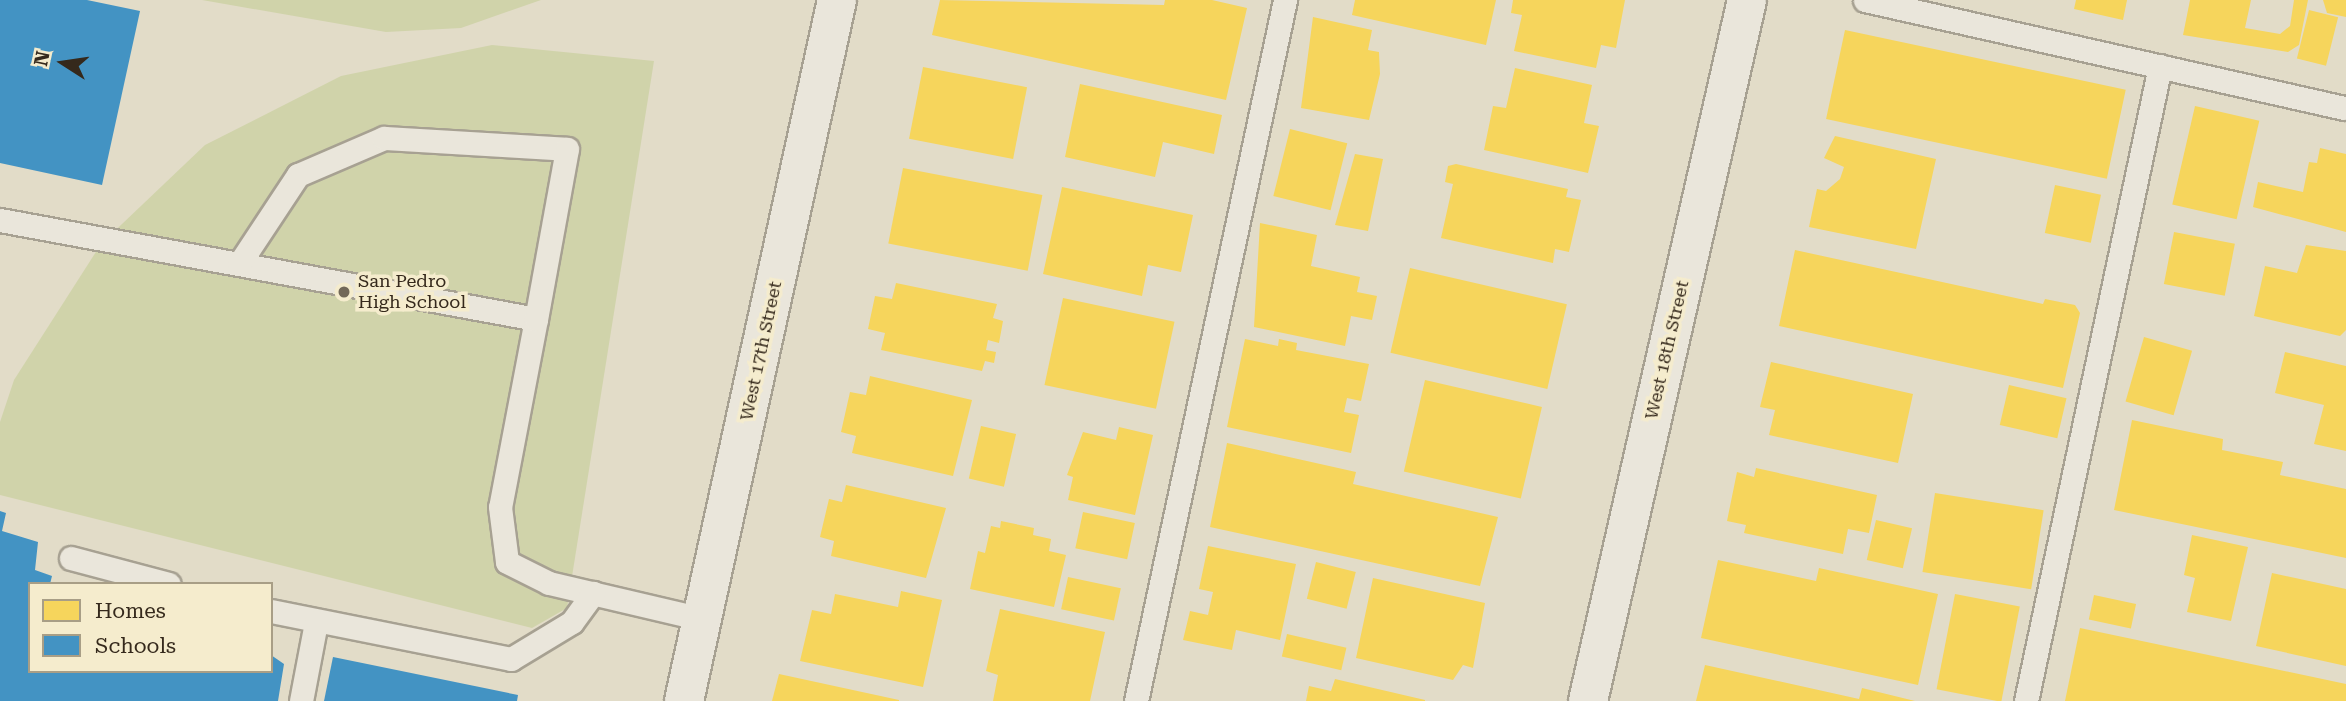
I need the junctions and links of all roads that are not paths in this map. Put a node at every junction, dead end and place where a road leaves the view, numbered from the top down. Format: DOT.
graph roads {
  1 [pos="837,0"];
  2 [pos="1285,0"];
  3 [pos="1746,0"];
  4 [pos="1866,0"];
  5 [pos="2160,66"];
  6 [pos="2346,108"];
  7 [pos="0,220"];
  8 [pos="239,264"];
  9 [pos="536,319"];
  10 [pos="71,558"];
  11 [pos="161,582"];
  12 [pos="593,593"];
  13 [pos="273,611"];
  14 [pos="702,619"];
  15 [pos="316,622"];
  16 [pos="301,701"];
  17 [pos="684,701"];
  18 [pos="1136,701"];
  19 [pos="1588,701"];
  20 [pos="2026,701"];
  1 -- 14 [label="street, West 17th Street"];
  2 -- 18 [label="lane"];
  3 -- 19 [label="street, West 18th Street"];
  4 -- 5 [label="lane"];
  5 -- 6 [label="lane"];
  5 -- 20 [label="lane"];
  7 -- 8 [label="lane"];
  8 -- 9 [label="lane"];
  8 -- 9 [label="lane"];
  9 -- 12 [label="lane"];
  10 -- 11 [label="lane"];
  12 -- 14 [label="lane"];
  12 -- 15 [label="lane"];
  13 -- 15 [label="lane"];
  14 -- 17 [label="street, West 17th Street"];
  15 -- 16 [label="lane"];
}
